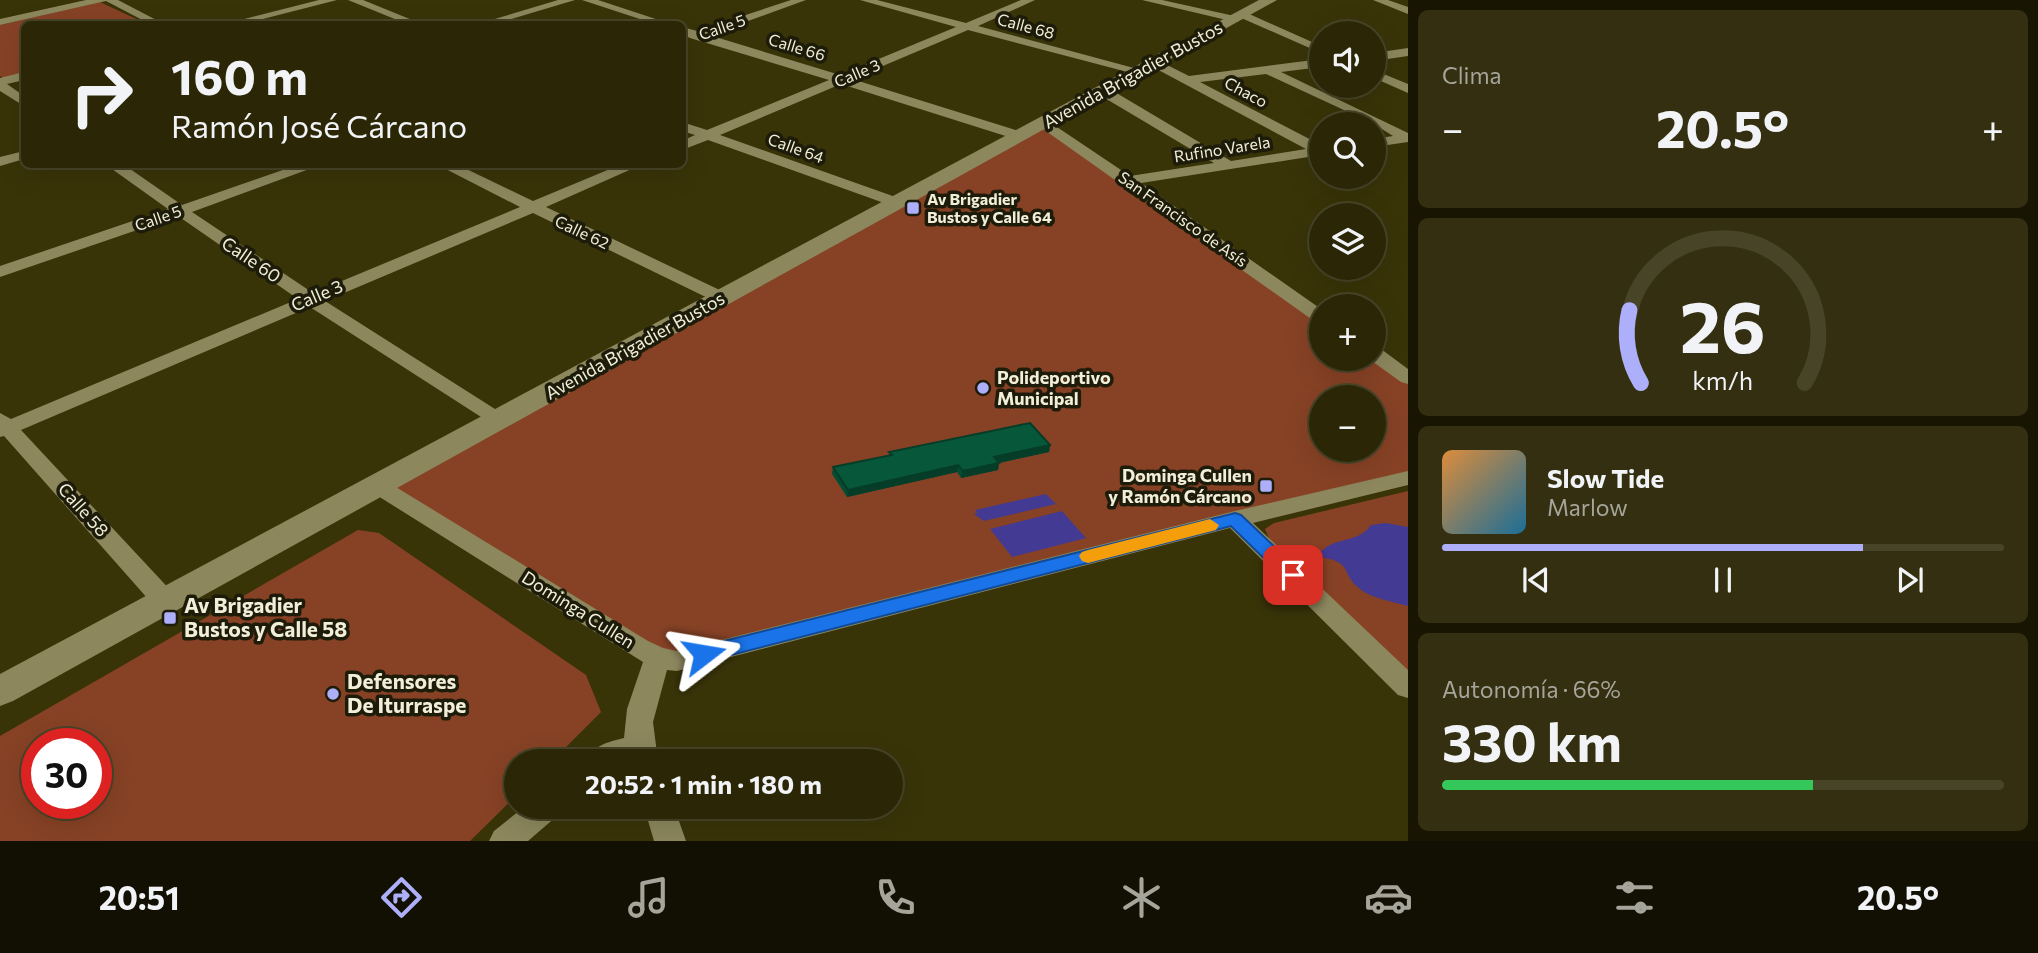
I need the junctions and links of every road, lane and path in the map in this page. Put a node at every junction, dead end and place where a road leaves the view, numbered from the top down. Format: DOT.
graph roads {
  1 [pos="101,0"];
  2 [pos="110,0"];
  3 [pos="332,0"];
  4 [pos="354,0"];
  5 [pos="570,0"];
  6 [pos="587,0"];
  7 [pos="801,0"];
  8 [pos="865,0"];
  9 [pos="1030,0"];
  10 [pos="1147,0"];
  11 [pos="1270,0"];
  12 [pos="1378,0"];
  13 [pos="1408,12"];
  14 [pos="1239,17"];
  15 [pos="153,21"];
  16 [pos="244,21"];
  17 [pos="408,21"];
  18 [pos="495,21"];
  19 [pos="656,21"];
  20 [pos="0,22"];
  21 [pos="968,27"];
  22 [pos="686,31"];
  23 [pos="699,35"];
  24 [pos="686,39"];
  25 [pos="1309,45"];
  26 [pos="1408,52"];
  27 [pos="1386,55"];
  28 [pos="1155,63"];
  29 [pos="1309,65"];
  30 [pos="1268,70"];
  31 [pos="1139,71"];
  32 [pos="21,77"];
  33 [pos="1386,79"];
  34 [pos="842,80"];
  35 [pos="1187,80"];
  36 [pos="0,84"];
  37 [pos="1408,89"];
  38 [pos="1103,91"];
  39 [pos="21,100"];
  40 [pos="686,127"];
  41 [pos="1031,130"];
  42 [pos="708,135"];
  43 [pos="1408,138"];
  44 [pos="1386,142"];
  45 [pos="686,144"];
  46 [pos="1309,145"];
  47 [pos="1309,153"];
  48 [pos="21,156"];
  49 [pos="0,162"];
  50 [pos="1228,165"];
  51 [pos="118,168"];
  52 [pos="304,168"];
  53 [pos="451,168"];
  54 [pos="626,168"];
  55 [pos="1128,181"];
  56 [pos="898,203"];
  57 [pos="530,207"];
  58 [pos="178,211"];
  59 [pos="0,272"];
  60 [pos="722,298"];
  61 [pos="310,299"];
  62 [pos="1309,309"];
  63 [pos="1386,362"];
  64 [pos="1408,377"];
  65 [pos="499,420"];
  66 [pos="3,426"];
  67 [pos="1408,478"];
  68 [pos="378,486"];
  69 [pos="1235,519"];
  70 [pos="165,601"];
  71 [pos="658,658"];
  72 [pos="1408,687"];
  73 [pos="0,691"];
  74 [pos="641,749"];
  75 [pos="532,819"];
  76 [pos="663,819"];
  77 [pos="505,841"];
  78 [pos="670,841"];
  1 -- 20 [label="street"];
  2 -- 15 [label="street"];
  3 -- 16 [label="street"];
  4 -- 17 [label="street"];
  5 -- 18 [label="street"];
  6 -- 19 [label="street"];
  7 -- 23 [label="street, Calle 5"];
  8 -- 21 [label="street, Calle 68"];
  9 -- 21 [label="street, Calle 3"];
  10 -- 14 [label="street"];
  11 -- 14 [label="street, Avenida Brigadier Bustos"];
  12 -- 13 [label="street"];
  14 -- 25 [label="street"];
  14 -- 28 [label="street, Avenida Brigadier Bustos"];
  21 -- 31 [label="street, Calle 68"];
  21 -- 34 [label="street, Calle 3"];
  22 -- 23 [label="street, Calle 66"];
  23 -- 24 [label="street, Calle 5"];
  23 -- 34 [label="street, Calle 66"];
  26 -- 27 [label="street"];
  28 -- 31 [label="street, Avenida Brigadier Bustos"];
  28 -- 35 [label="street, Chaco"];
  29 -- 30 [label="street"];
  30 -- 35 [label="street"];
  30 -- 43 [label="street"];
  31 -- 38 [label="street, Avenida Brigadier Bustos"];
  32 -- 36 [label="street"];
  33 -- 37 [label="street"];
  34 -- 41 [label="street, Calle 66"];
  34 -- 42 [label="street, Calle 3"];
  35 -- 46 [label="street, Chaco"];
  36 -- 39 [label="street"];
  38 -- 41 [label="street, Avenida Brigadier Bustos"];
  38 -- 50 [label="street"];
  40 -- 42 [label="street, Calle 64"];
  41 -- 55 [label="street, San Francisco de Asís"];
  41 -- 56 [label="street, Avenida Brigadier Bustos"];
  42 -- 45 [label="street, Calle 3"];
  42 -- 56 [label="street, Calle 64"];
  43 -- 44 [label="street"];
  47 -- 50 [label="street, Rufino Varela"];
  48 -- 49 [label="street"];
  50 -- 55 [label="street, Rufino Varela"];
  51 -- 58 [label="street, Calle 60"];
  52 -- 58 [label="street, Calle 5"];
  53 -- 57 [label="street, Calle 62"];
  54 -- 57 [label="street, Calle 3"];
  55 -- 62 [label="street, San Francisco de Asís"];
  56 -- 60 [label="street, Avenida Brigadier Bustos"];
  57 -- 60 [label="street, Calle 62"];
  57 -- 61 [label="street, Calle 3"];
  58 -- 59 [label="street, Calle 5"];
  58 -- 61 [label="street, Calle 60"];
  60 -- 65 [label="street, Avenida Brigadier Bustos"];
  61 -- 65 [label="street, Calle 60"];
  61 -- 66 [label="street, Calle 3"];
  63 -- 64 [label="street"];
  65 -- 68 [label="street, Avenida Brigadier Bustos"];
  66 -- 70 [label="street, Calle 58"];
  67 -- 69 [label="street"];
  68 -- 70 [label="street, Avenida Brigadier Bustos"];
  68 -- 71 [label="street, Dominga Cullen"];
  69 -- 71 [label="street"];
  69 -- 72 [label="street"];
  70 -- 73 [label="street, Avenida Brigadier Bustos"];
  71 -- 74 [label="street"];
  75 -- 77 [label="street"];
  76 -- 78 [label="street"];
}
